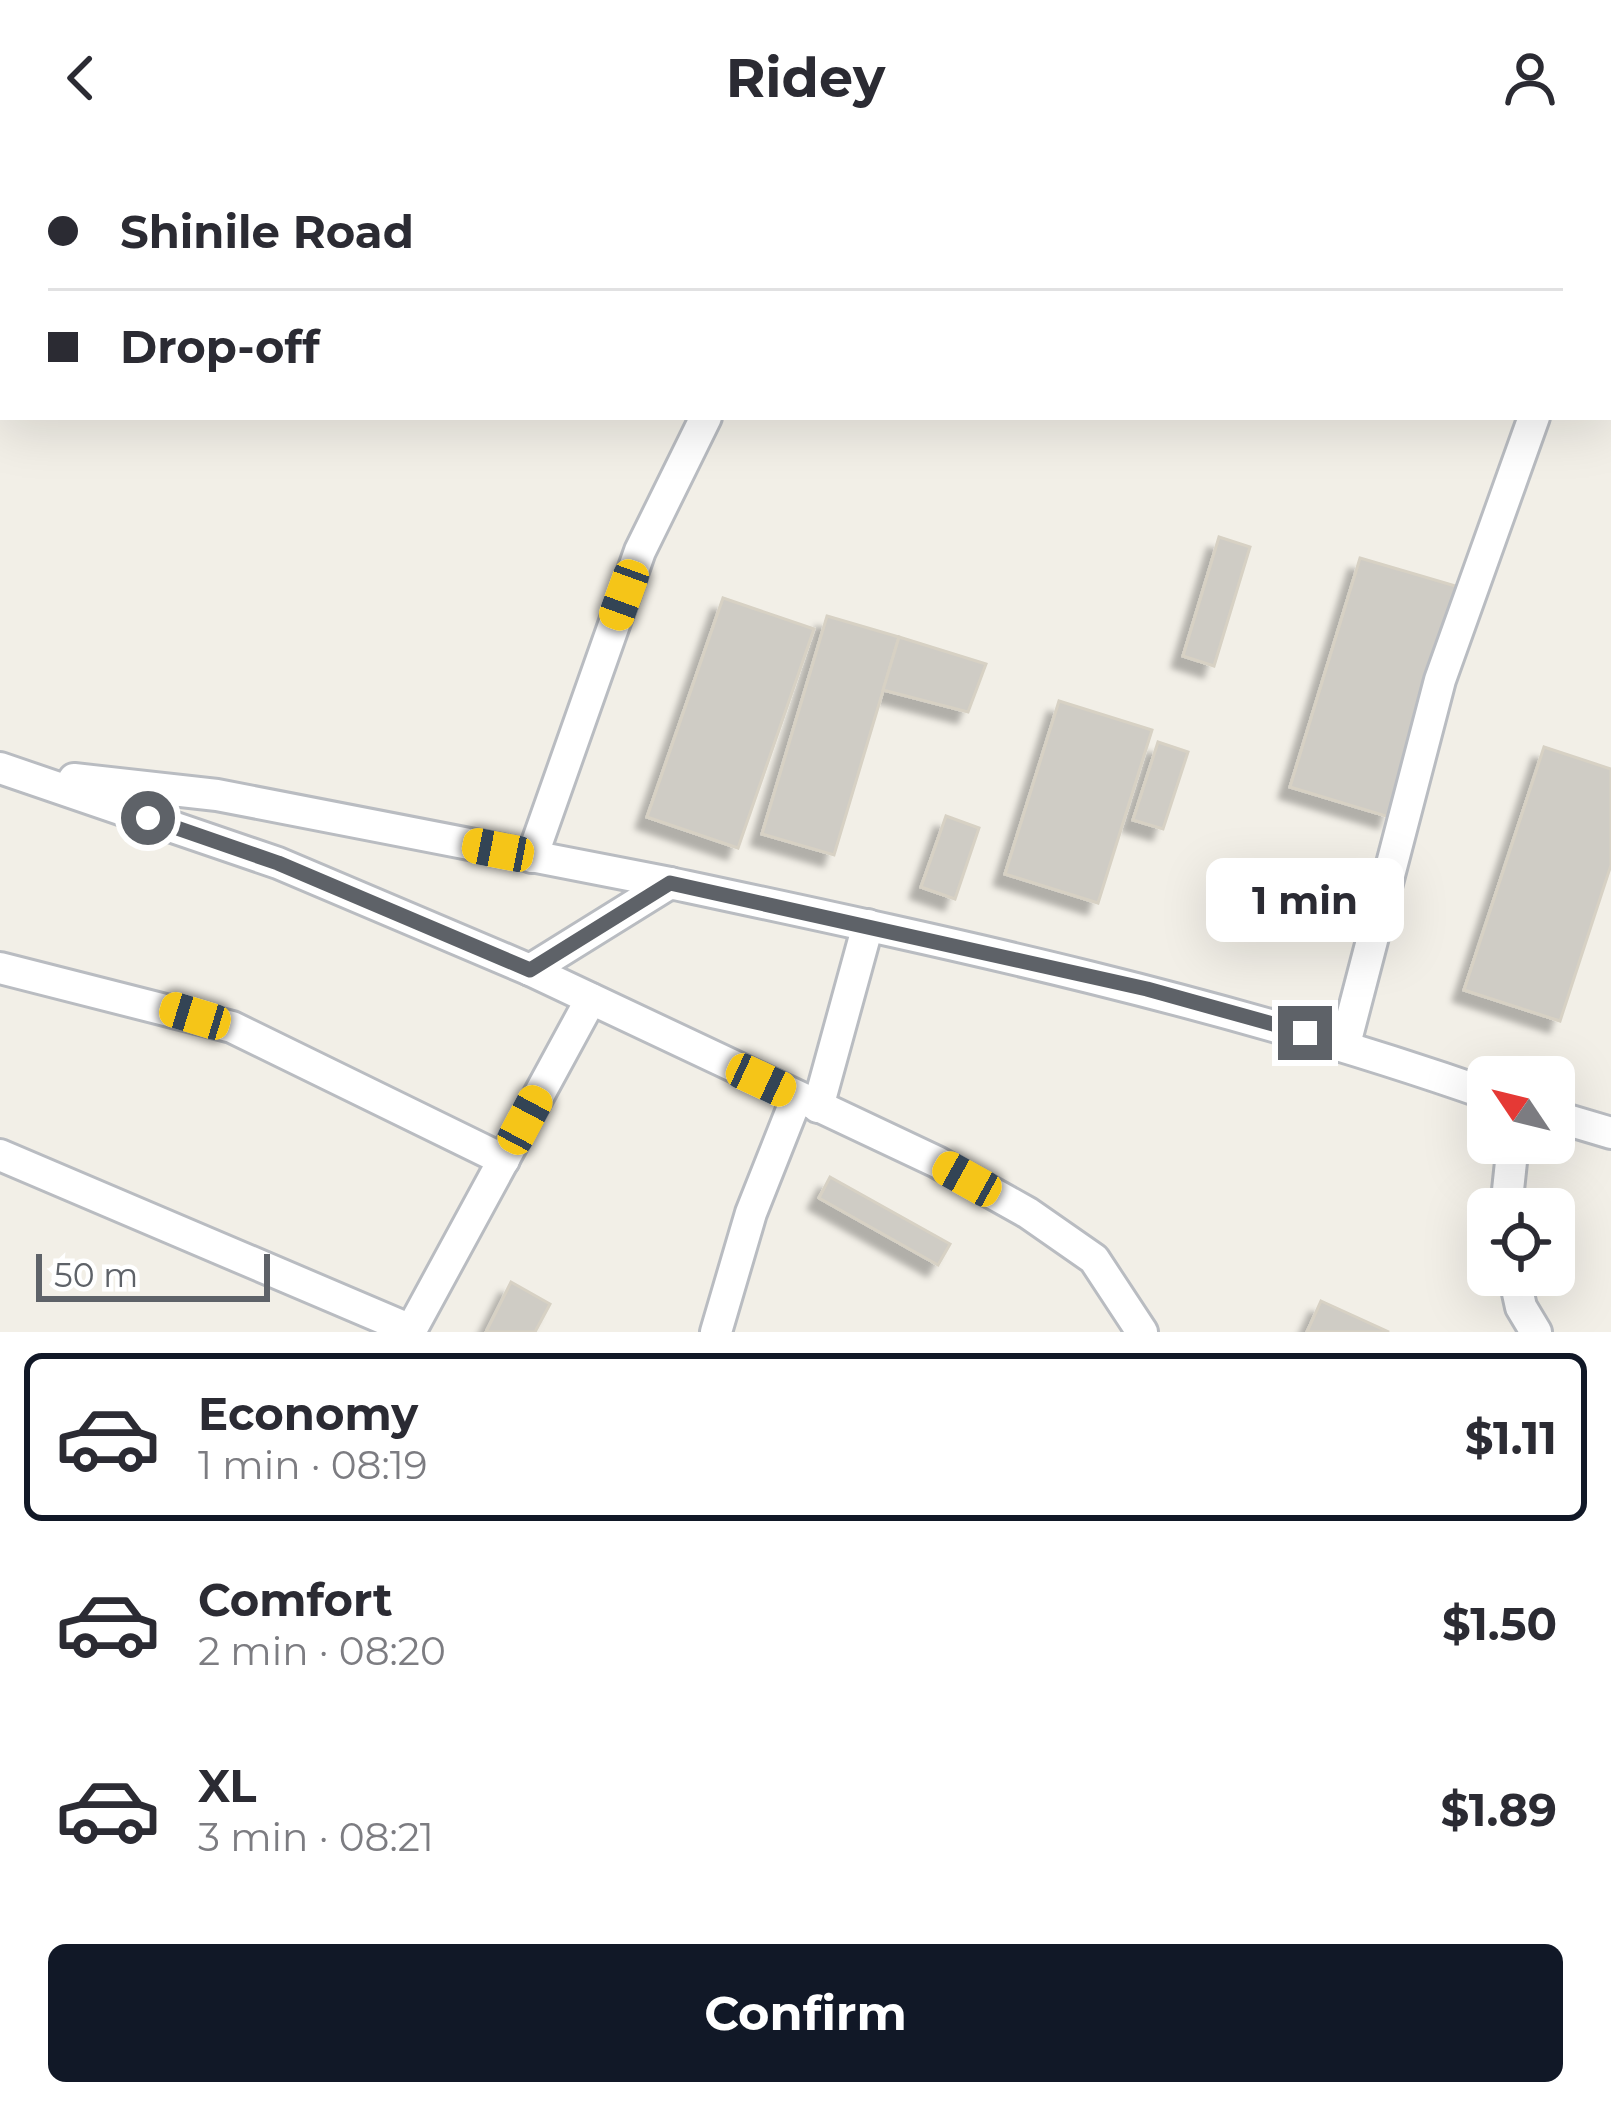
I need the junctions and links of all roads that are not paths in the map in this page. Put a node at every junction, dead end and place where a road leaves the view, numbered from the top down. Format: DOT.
graph roads {
  1 [pos="705,420"];
  2 [pos="1533,420"];
  3 [pos="10,770"];
  4 [pos="532,857"];
  5 [pos="670,883"];
  6 [pos="868,925"];
  7 [pos="0,968"];
  8 [pos="530,970"];
  9 [pos="591,999"];
  10 [pos="1345,1044"];
  11 [pos="1467,1087"];
  12 [pos="807,1102"];
  13 [pos="1575,1122"];
  14 [pos="1611,1133"];
  15 [pos="0,1156"];
  16 [pos="504,1160"];
  17 [pos="1519,1296"];
  18 [pos="411,1331"];
  19 [pos="716,1332"];
  20 [pos="1142,1332"];
  21 [pos="1536,1332"];
  1 -- 4 [label="street"];
  2 -- 10 [label="street"];
  3 -- 4 [label="street"];
  3 -- 8 [label="street"];
  4 -- 5 [label="street"];
  5 -- 6 [label="street"];
  5 -- 8 [label="street"];
  6 -- 10 [label="street"];
  6 -- 12 [label="street"];
  7 -- 16 [label="street"];
  8 -- 9 [label="street"];
  9 -- 12 [label="street"];
  9 -- 16 [label="street"];
  10 -- 11 [label="street"];
  12 -- 19 [label="street"];
  12 -- 20 [label="street"];
  13 -- 14 [label="street"];
  15 -- 18 [label="street"];
  16 -- 18 [label="street"];
  17 -- 21 [label="street"];
}
